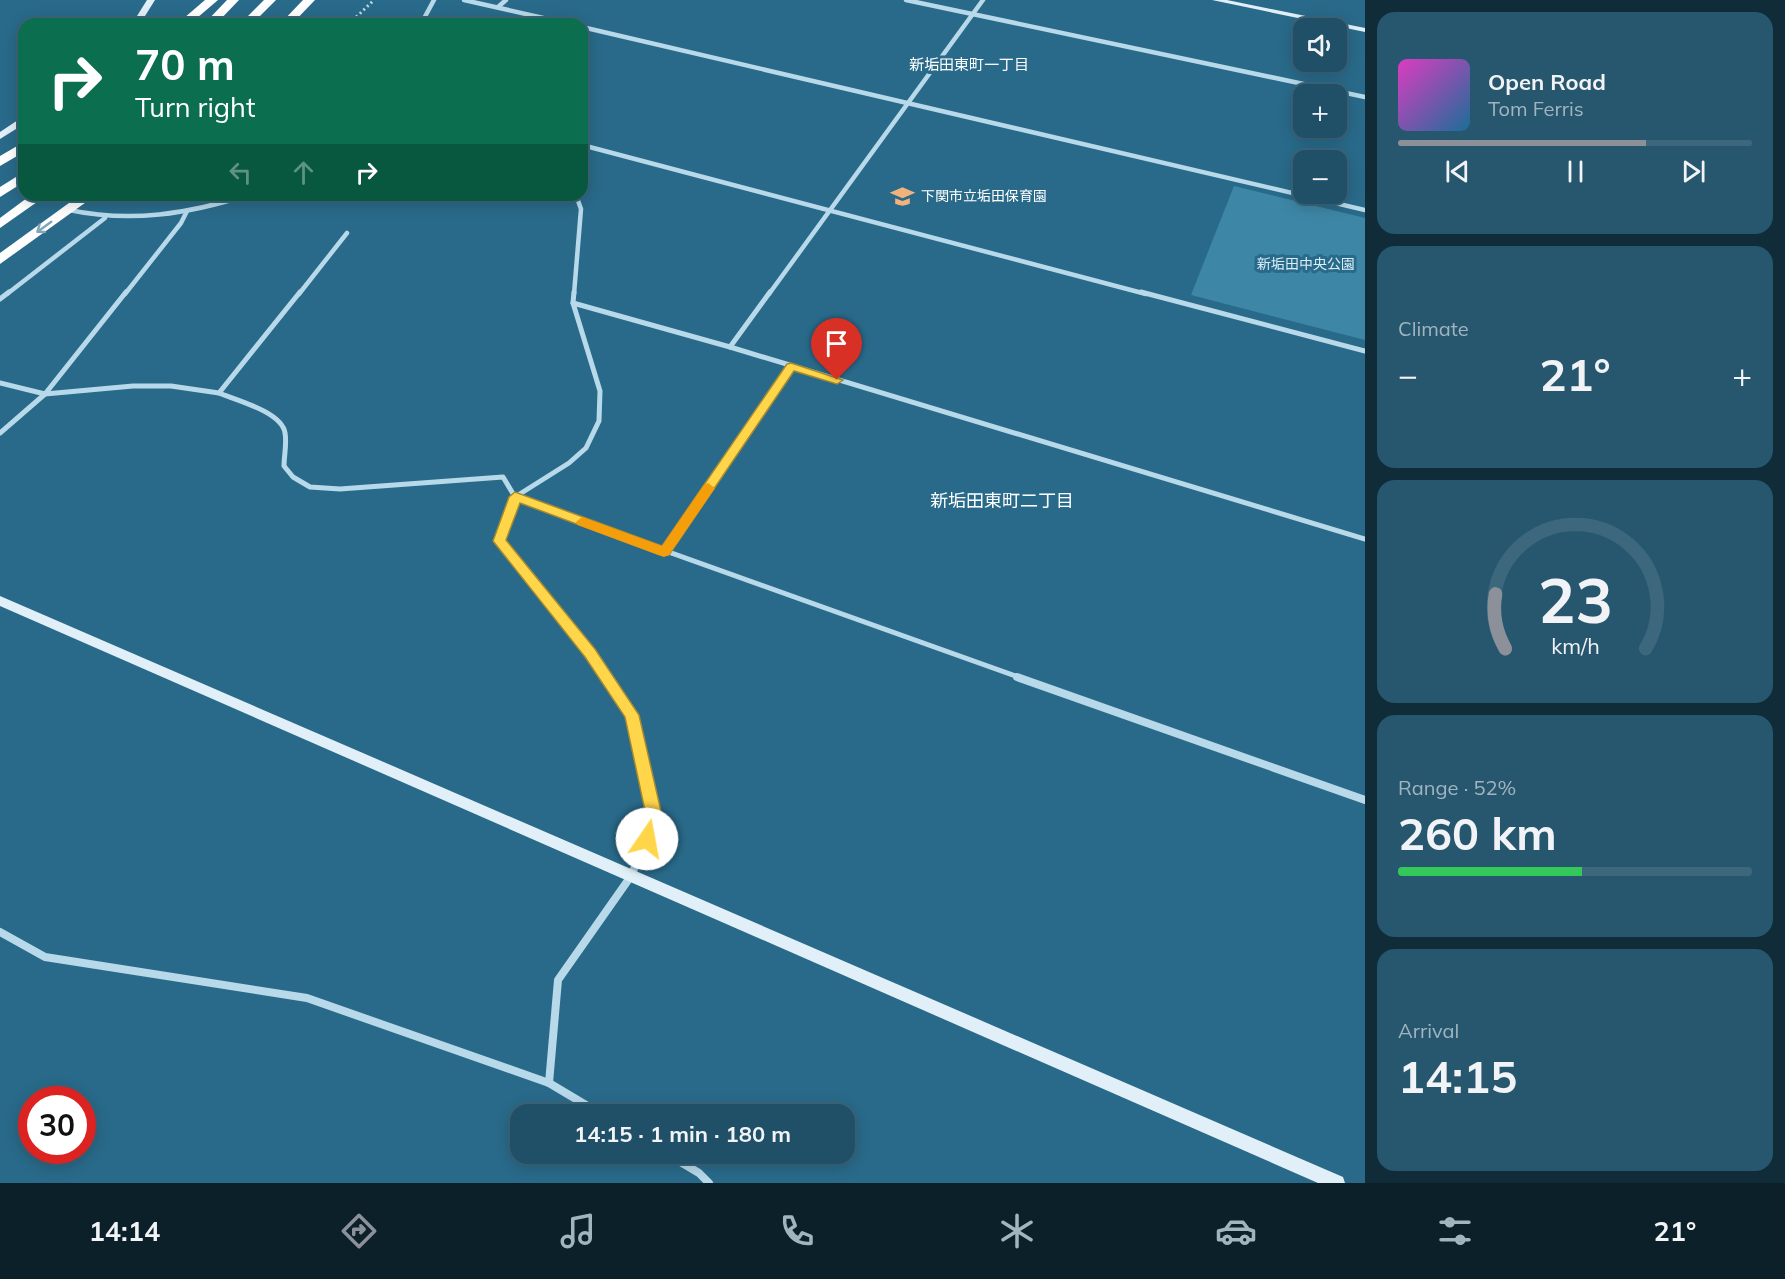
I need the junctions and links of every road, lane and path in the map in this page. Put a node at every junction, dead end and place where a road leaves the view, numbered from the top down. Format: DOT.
graph roads {
  1 [pos="151,0"];
  2 [pos="212,0"];
  3 [pos="233,0"];
  4 [pos="270,0"];
  5 [pos="309,0"];
  6 [pos="374,0"];
  7 [pos="435,0"];
  8 [pos="464,0"];
  9 [pos="506,0"];
  10 [pos="906,0"];
  11 [pos="983,0"];
  12 [pos="1216,0"];
  13 [pos="498,7"];
  14 [pos="972,14"];
  15 [pos="140,18"];
  16 [pos="190,18"];
  17 [pos="216,18"];
  18 [pos="252,18"];
  19 [pos="292,18"];
  20 [pos="355,18"];
  21 [pos="424,18"];
  22 [pos="545,18"];
  23 [pos="588,28"];
  24 [pos="1365,30"];
  25 [pos="1365,97"];
  26 [pos="906,103"];
  27 [pos="18,124"];
  28 [pos="0,136"];
  29 [pos="588,147"];
  30 [pos="18,150"];
  31 [pos="0,162"];
  32 [pos="18,180"];
  33 [pos="0,193"];
  34 [pos="32,201"];
  35 [pos="81,201"];
  36 [pos="225,201"];
  37 [pos="578,201"];
  38 [pos="828,209"];
  39 [pos="69,210"];
  40 [pos="1365,210"];
  41 [pos="187,211"];
  42 [pos="105,218"];
  43 [pos="0,224"];
  44 [pos="347,233"];
  45 [pos="0,260"];
  46 [pos="0,299"];
  47 [pos="573,303"];
  48 [pos="730,347"];
  49 [pos="1365,351"];
  50 [pos="791,366"];
  51 [pos="0,382"];
  52 [pos="219,393"];
  53 [pos="45,394"];
  54 [pos="0,433"];
  55 [pos="515,497"];
  56 [pos="1365,539"];
  57 [pos="664,552"];
  58 [pos="0,601"];
  59 [pos="1365,800"];
  60 [pos="632,876"];
  61 [pos="0,932"];
  62 [pos="549,1083"];
  63 [pos="585,1104"];
  64 [pos="684,1164"];
  65 [pos="710,1183"];
  66 [pos="1337,1183"];
  1 -- 15 [label="street"];
  2 -- 16 [label="highway"];
  3 -- 17 [label="highway"];
  4 -- 18 [label="highway"];
  5 -- 19 [label="highway"];
  6 -- 20 [label="path"];
  7 -- 21 [label="street"];
  8 -- 13 [label="street"];
  9 -- 13 [label="street"];
  10 -- 14 [label="street"];
  11 -- 14 [label="street"];
  12 -- 24 [label="street"];
  13 -- 22 [label="street"];
  14 -- 25 [label="street"];
  14 -- 26 [label="street"];
  23 -- 26 [label="street"];
  26 -- 38 [label="street"];
  26 -- 40 [label="street"];
  27 -- 28 [label="street"];
  29 -- 38 [label="street"];
  30 -- 31 [label="highway"];
  32 -- 33 [label="highway"];
  34 -- 43 [label="highway"];
  35 -- 39 [label="highway"];
  36 -- 41 [label="street"];
  37 -- 47 [label="street"];
  38 -- 48 [label="street"];
  38 -- 49 [label="street"];
  39 -- 42 [label="street"];
  39 -- 45 [label="highway, one-way"];
  41 -- 42 [label="street"];
  41 -- 53 [label="street"];
  42 -- 46 [label="street"];
  44 -- 52 [label="street"];
  47 -- 48 [label="street"];
  47 -- 55 [label="street"];
  48 -- 50 [label="street"];
  50 -- 56 [label="street"];
  50 -- 57 [label="street"];
  51 -- 53 [label="street"];
  52 -- 53 [label="street"];
  52 -- 55 [label="street"];
  53 -- 54 [label="street"];
  55 -- 57 [label="street"];
  55 -- 60 [label="street"];
  57 -- 59 [label="street"];
  58 -- 60 [label="street"];
  60 -- 62 [label="street"];
  60 -- 66 [label="street"];
  61 -- 62 [label="street"];
  62 -- 63 [label="street"];
  64 -- 65 [label="street"];
}
